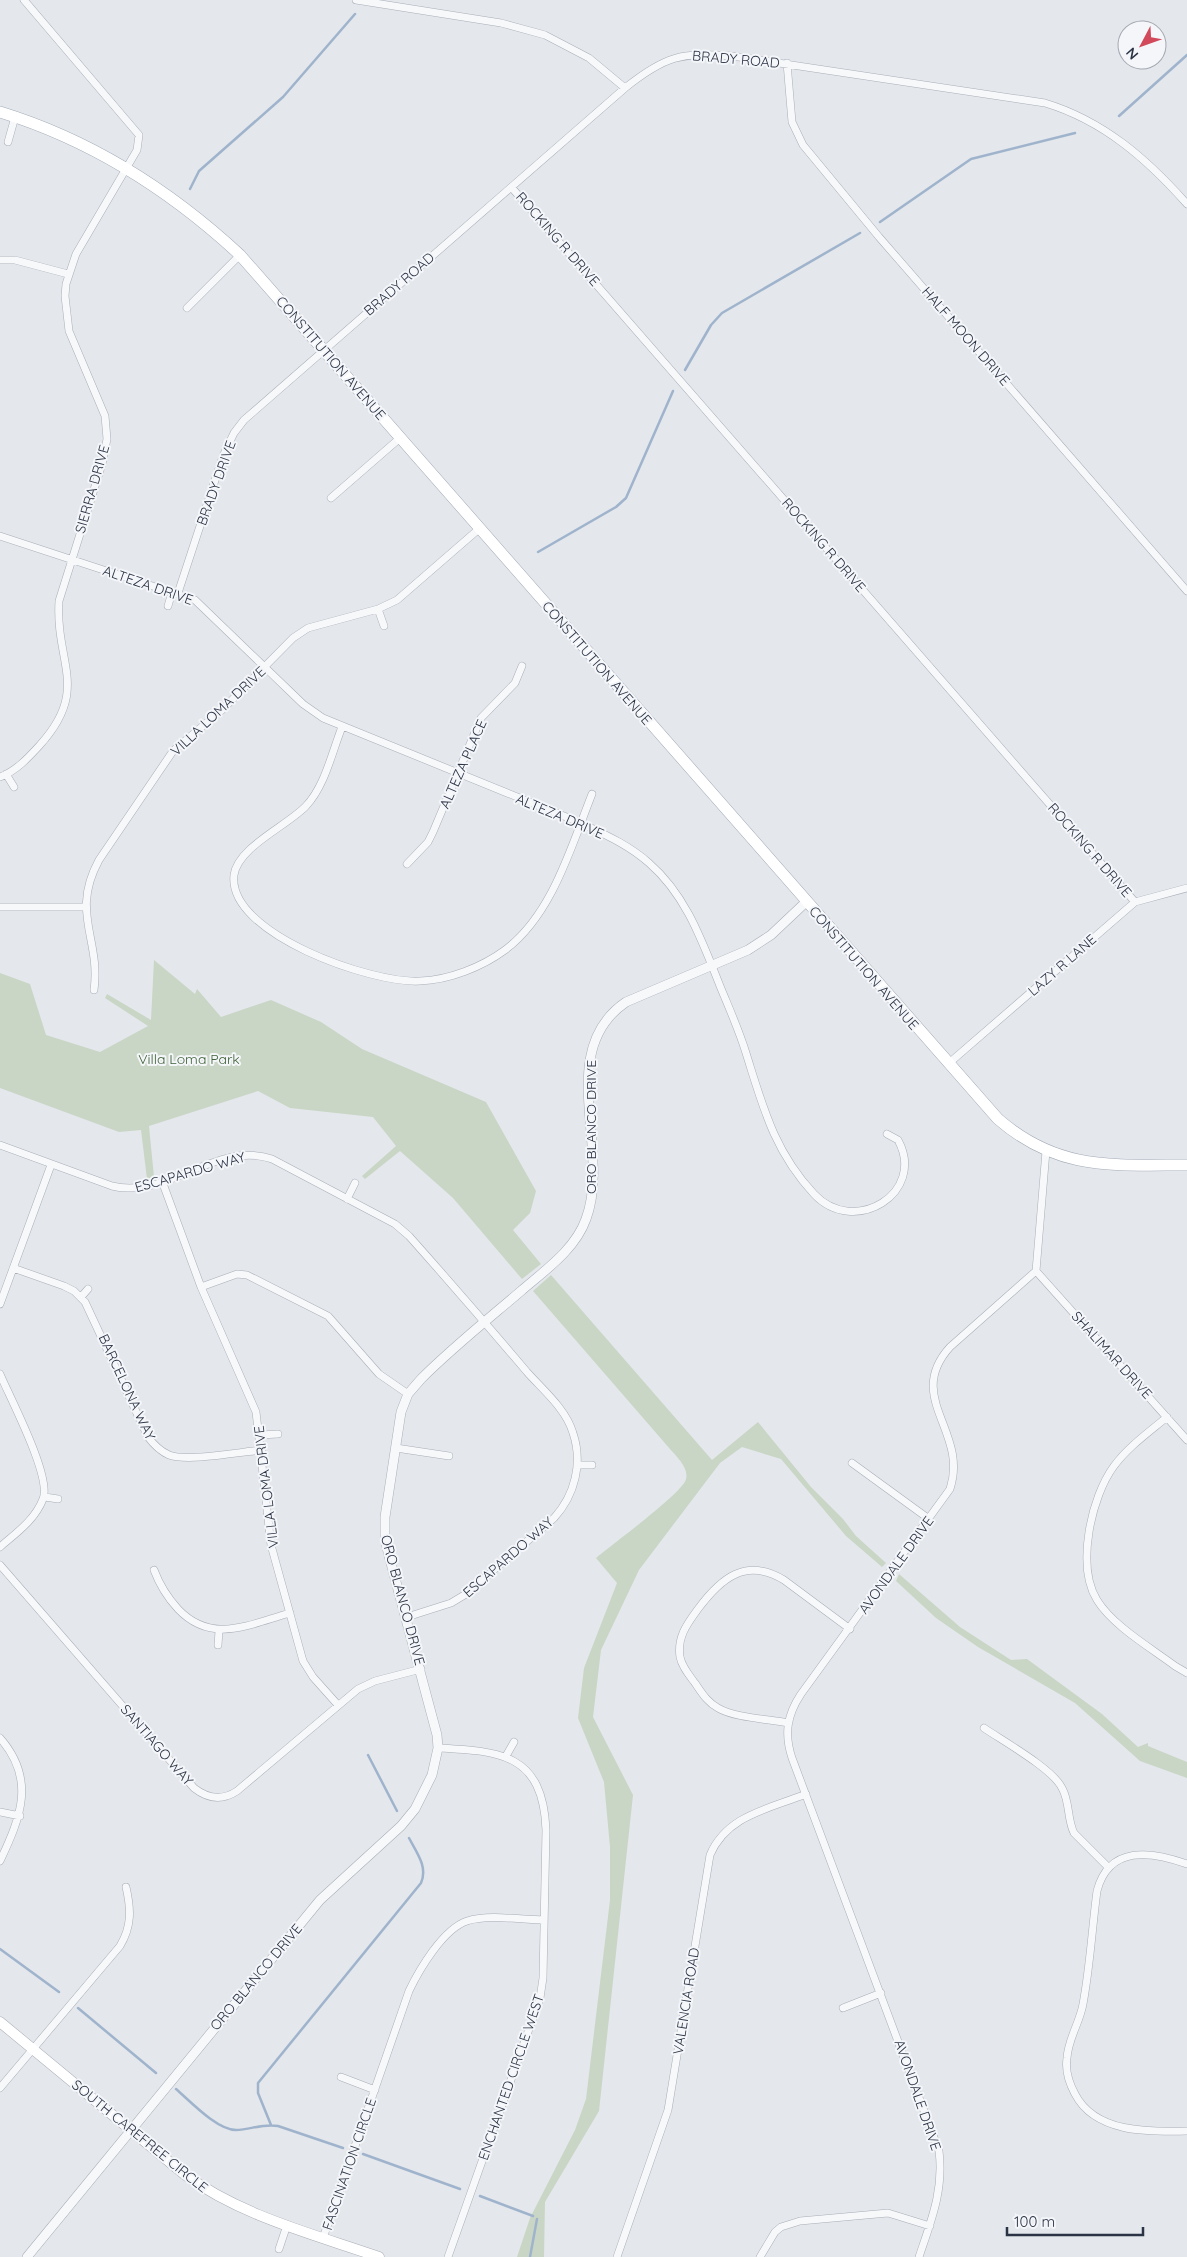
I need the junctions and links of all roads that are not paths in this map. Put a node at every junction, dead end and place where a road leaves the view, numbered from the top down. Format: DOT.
graph roads {
  1 [pos="24,0"];
  2 [pos="356,0"];
  3 [pos="787,63"];
  4 [pos="625,88"];
  5 [pos="0,112"];
  6 [pos="15,117"];
  7 [pos="8,142"];
  8 [pos="126,168"];
  9 [pos="512,188"];
  10 [pos="1187,204"];
  11 [pos="240,255"];
  12 [pos="0,260"];
  13 [pos="68,274"];
  14 [pos="187,308"];
  15 [pos="324,350"];
  16 [pos="400,438"];
  17 [pos="331,498"];
  18 [pos="480,528"];
  19 [pos="0,536"];
  20 [pos="71,559"];
  21 [pos="1187,590"];
  22 [pos="175,593"];
  23 [pos="168,606"];
  24 [pos="378,610"];
  25 [pos="384,626"];
  26 [pos="522,666"];
  27 [pos="265,667"];
  28 [pos="342,727"];
  29 [pos="457,774"];
  30 [pos="3,776"];
  31 [pos="14,787"];
  32 [pos="592,794"];
  33 [pos="581,823"];
  34 [pos="406,864"];
  35 [pos="1187,888"];
  36 [pos="806,902"];
  37 [pos="1135,902"];
  38 [pos="85,906"];
  39 [pos="0,907"];
  40 [pos="712,967"];
  41 [pos="94,990"];
  42 [pos="948,1064"];
  43 [pos="887,1134"];
  44 [pos="0,1145"];
  45 [pos="1046,1151"];
  46 [pos="51,1165"];
  47 [pos="1187,1166"];
  48 [pos="162,1181"];
  49 [pos="355,1183"];
  50 [pos="347,1199"];
  51 [pos="13,1268"];
  52 [pos="1036,1271"];
  53 [pos="201,1287"];
  54 [pos="88,1289"];
  55 [pos="81,1297"];
  56 [pos="0,1304"];
  57 [pos="485,1322"];
  58 [pos="0,1374"];
  59 [pos="408,1394"];
  60 [pos="1167,1416"];
  61 [pos="278,1434"];
  62 [pos="260,1435"];
  63 [pos="1187,1440"];
  64 [pos="396,1448"];
  65 [pos="262,1450"];
  66 [pos="449,1456"];
  67 [pos="852,1463"];
  68 [pos="577,1465"];
  69 [pos="592,1465"];
  70 [pos="45,1497"];
  71 [pos="58,1499"];
  72 [pos="929,1519"];
  73 [pos="0,1547"];
  74 [pos="0,1565"];
  75 [pos="154,1570"];
  76 [pos="290,1613"];
  77 [pos="407,1617"];
  78 [pos="850,1629"];
  79 [pos="219,1630"];
  80 [pos="218,1645"];
  81 [pos="421,1669"];
  82 [pos="1187,1673"];
  83 [pos="338,1705"];
  84 [pos="788,1723"];
  85 [pos="984,1728"];
  86 [pos="0,1738"];
  87 [pos="514,1742"];
  88 [pos="438,1748"];
  89 [pos="506,1756"];
  90 [pos="806,1794"];
  91 [pos="0,1812"];
  92 [pos="20,1816"];
  93 [pos="0,1861"];
  94 [pos="1187,1864"];
  95 [pos="1108,1867"];
  96 [pos="126,1887"];
  97 [pos="544,1920"];
  98 [pos="881,1992"];
  99 [pos="843,2008"];
  100 [pos="0,2022"];
  101 [pos="33,2049"];
  102 [pos="341,2078"];
  103 [pos="0,2088"];
  104 [pos="374,2090"];
  105 [pos="130,2129"];
  106 [pos="1187,2131"];
  107 [pos="287,2225"];
  108 [pos="930,2226"];
  109 [pos="323,2238"];
  110 [pos="279,2249"];
  111 [pos="27,2257"];
  112 [pos="379,2257"];
  113 [pos="448,2257"];
  114 [pos="617,2257"];
  115 [pos="760,2257"];
  116 [pos="919,2257"];
  1 -- 8 [label="street, SIERRA DRIVE"];
  2 -- 4 [label="street"];
  3 -- 4 [label="street, BRADY ROAD"];
  3 -- 10 [label="street, BRADY ROAD"];
  3 -- 21 [label="street, HALF MOON DRIVE"];
  4 -- 9 [label="street, BRADY ROAD"];
  5 -- 6 [label="main road, CONSTITUTION AVENUE"];
  6 -- 7 [label="street"];
  6 -- 8 [label="main road, CONSTITUTION AVENUE"];
  8 -- 11 [label="main road, CONSTITUTION AVENUE"];
  8 -- 13 [label="street, SIERRA DRIVE"];
  9 -- 15 [label="street, BRADY ROAD"];
  9 -- 37 [label="street, ROCKING R DRIVE"];
  11 -- 14 [label="street"];
  11 -- 15 [label="main road, CONSTITUTION AVENUE"];
  12 -- 13 [label="street"];
  13 -- 20 [label="street, SIERRA DRIVE"];
  15 -- 16 [label="main road, CONSTITUTION AVENUE"];
  15 -- 22 [label="street, BRADY DRIVE"];
  16 -- 17 [label="street"];
  16 -- 18 [label="main road, CONSTITUTION AVENUE"];
  18 -- 24 [label="street, VILLA LOMA DRIVE"];
  18 -- 36 [label="main road, CONSTITUTION AVENUE"];
  19 -- 20 [label="street, ALTEZA DRIVE"];
  20 -- 22 [label="street, ALTEZA DRIVE"];
  20 -- 30 [label="street, SIERRA DRIVE"];
  22 -- 23 [label="street, BRADY DRIVE"];
  22 -- 27 [label="street, ALTEZA DRIVE"];
  24 -- 25 [label="street"];
  24 -- 27 [label="street, VILLA LOMA DRIVE"];
  26 -- 29 [label="street, ALTEZA PLACE"];
  27 -- 28 [label="street, ALTEZA DRIVE"];
  27 -- 38 [label="street, VILLA LOMA DRIVE"];
  28 -- 29 [label="street, ALTEZA DRIVE"];
  28 -- 33 [label="street"];
  29 -- 33 [label="street, ALTEZA DRIVE"];
  29 -- 34 [label="street, ALTEZA PLACE"];
  30 -- 31 [label="street, SIERRA DRIVE"];
  32 -- 33 [label="street"];
  33 -- 40 [label="street, ALTEZA DRIVE"];
  35 -- 37 [label="street, LAZY R LANE"];
  36 -- 40 [label="street, ORO BLANCO DRIVE"];
  36 -- 42 [label="main road, CONSTITUTION AVENUE"];
  37 -- 42 [label="street, LAZY R LANE"];
  38 -- 39 [label="street"];
  38 -- 41 [label="street, VILLA LOMA DRIVE"];
  40 -- 43 [label="street, ALTEZA DRIVE"];
  40 -- 57 [label="street, ORO BLANCO DRIVE"];
  42 -- 45 [label="main road, CONSTITUTION AVENUE"];
  44 -- 46 [label="street, ESCAPARDO WAY"];
  45 -- 47 [label="main road, CONSTITUTION AVENUE"];
  45 -- 52 [label="street"];
  46 -- 48 [label="street, ESCAPARDO WAY"];
  46 -- 51 [label="street"];
  48 -- 50 [label="street, ESCAPARDO WAY"];
  48 -- 53 [label="street, VILLA LOMA DRIVE"];
  49 -- 50 [label="street"];
  50 -- 57 [label="street, ESCAPARDO WAY"];
  51 -- 55 [label="street, BARCELONA WAY"];
  51 -- 56 [label="street"];
  52 -- 60 [label="street, SHALIMAR DRIVE"];
  52 -- 72 [label="street, AVONDALE DRIVE"];
  53 -- 59 [label="street"];
  53 -- 62 [label="street, VILLA LOMA DRIVE"];
  54 -- 55 [label="street"];
  55 -- 65 [label="street, BARCELONA WAY"];
  57 -- 59 [label="street, ORO BLANCO DRIVE"];
  57 -- 68 [label="street, ESCAPARDO WAY"];
  58 -- 70 [label="street"];
  59 -- 64 [label="street, ORO BLANCO DRIVE"];
  60 -- 63 [label="street, SHALIMAR DRIVE"];
  60 -- 82 [label="street"];
  61 -- 62 [label="street"];
  62 -- 65 [label="street, VILLA LOMA DRIVE"];
  64 -- 66 [label="street"];
  64 -- 77 [label="street, ORO BLANCO DRIVE"];
  65 -- 76 [label="street, VILLA LOMA DRIVE"];
  67 -- 72 [label="street"];
  68 -- 69 [label="street"];
  68 -- 77 [label="street, ESCAPARDO WAY"];
  70 -- 71 [label="street"];
  70 -- 73 [label="street"];
  72 -- 78 [label="street, AVONDALE DRIVE"];
  74 -- 83 [label="street, SANTIAGO WAY"];
  75 -- 79 [label="street"];
  76 -- 79 [label="street"];
  76 -- 83 [label="street, VILLA LOMA DRIVE"];
  77 -- 81 [label="street, ORO BLANCO DRIVE"];
  78 -- 84 [label="street, AVONDALE DRIVE"];
  78 -- 84 [label="street"];
  79 -- 80 [label="street"];
  81 -- 83 [label="street, SANTIAGO WAY"];
  81 -- 88 [label="street, ORO BLANCO DRIVE"];
  84 -- 90 [label="street, AVONDALE DRIVE"];
  85 -- 95 [label="street"];
  86 -- 92 [label="street"];
  87 -- 89 [label="street"];
  88 -- 89 [label="street, ENCHANTED CIRCLE WEST"];
  88 -- 105 [label="street, ORO BLANCO DRIVE"];
  89 -- 97 [label="street, ENCHANTED CIRCLE WEST"];
  90 -- 98 [label="street, AVONDALE DRIVE"];
  90 -- 114 [label="street, VALENCIA ROAD"];
  91 -- 92 [label="street"];
  92 -- 93 [label="street"];
  94 -- 95 [label="street"];
  95 -- 106 [label="street"];
  96 -- 101 [label="street"];
  97 -- 104 [label="street, FASCINATION CIRCLE"];
  97 -- 113 [label="street, ENCHANTED CIRCLE WEST"];
  98 -- 99 [label="street"];
  98 -- 108 [label="street, AVONDALE DRIVE"];
  100 -- 101 [label="main road, SOUTH CAREFREE CIRCLE"];
  101 -- 103 [label="street"];
  101 -- 105 [label="main road, SOUTH CAREFREE CIRCLE"];
  102 -- 104 [label="street, FASCINATION CIRCLE"];
  104 -- 109 [label="street, FASCINATION CIRCLE"];
  105 -- 107 [label="main road, SOUTH CAREFREE CIRCLE"];
  105 -- 111 [label="street, ORO BLANCO DRIVE"];
  107 -- 109 [label="main road, SOUTH CAREFREE CIRCLE"];
  107 -- 110 [label="street"];
  108 -- 115 [label="street"];
  108 -- 116 [label="street, AVONDALE DRIVE"];
  109 -- 112 [label="main road, SOUTH CAREFREE CIRCLE"];
}
